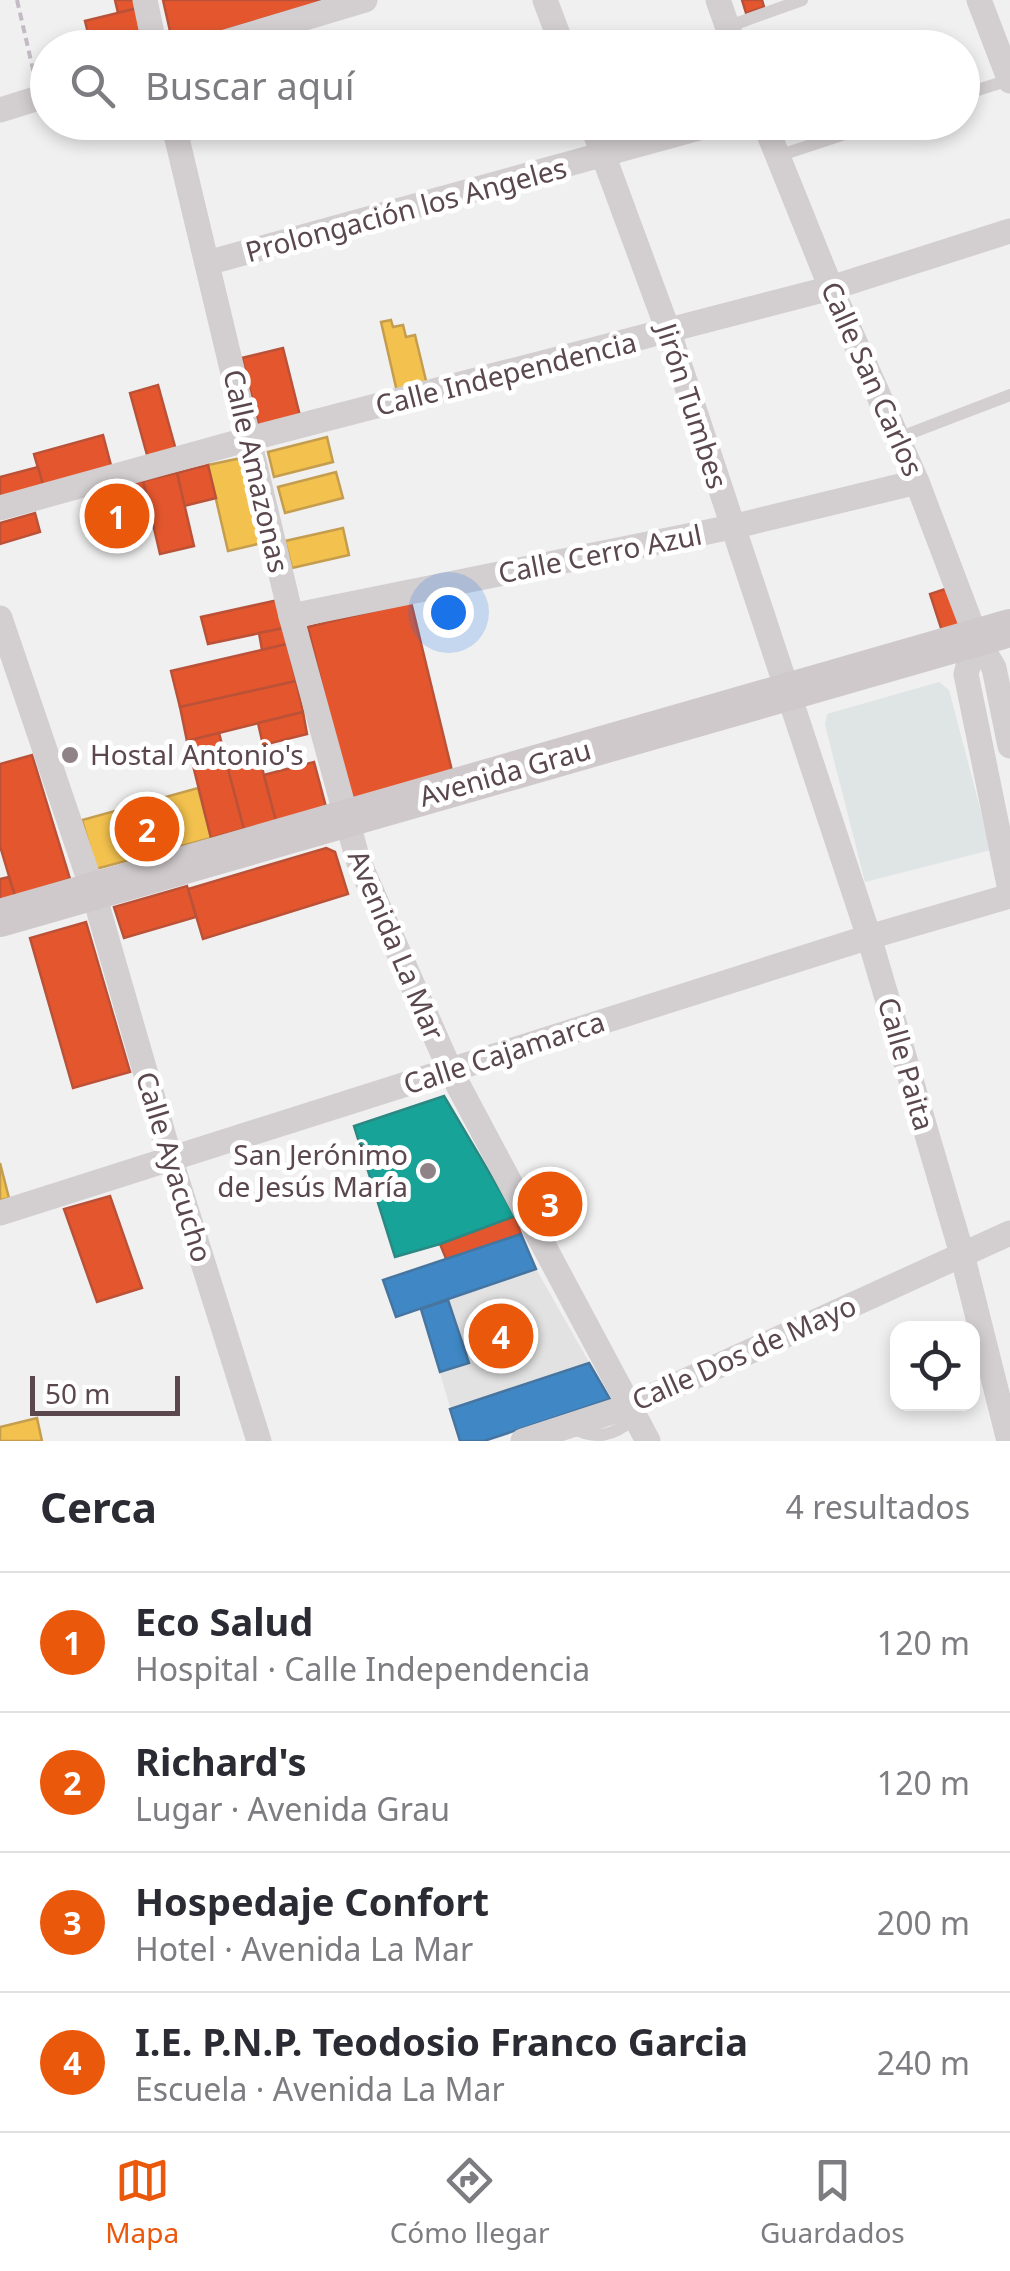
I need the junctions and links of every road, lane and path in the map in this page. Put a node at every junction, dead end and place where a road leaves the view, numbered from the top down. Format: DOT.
graph roads {
  1 [pos="17,0"];
  2 [pos="145,0"];
  3 [pos="365,0"];
  4 [pos="545,0"];
  5 [pos="718,0"];
  6 [pos="802,0"];
  7 [pos="979,0"];
  8 [pos="151,30"];
  9 [pos="265,30"];
  10 [pos="556,30"];
  11 [pos="729,30"];
  12 [pos="744,30"];
  13 [pos="30,47"];
  14 [pos="1010,80"];
  15 [pos="980,90"];
  16 [pos="30,101"];
  17 [pos="0,110"];
  18 [pos="177,140"];
  19 [pos="598,140"];
  20 [pos="661,140"];
  21 [pos="771,140"];
  22 [pos="826,140"];
  23 [pos="778,156"];
  24 [pos="604,157"];
  25 [pos="1010,231"];
  26 [pos="207,263"];
  27 [pos="831,288"];
  28 [pos="669,332"];
  29 [pos="1010,395"];
  30 [pos="898,438"];
  31 [pos="249,440"];
  32 [pos="917,482"];
  33 [pos="0,508"];
  34 [pos="732,527"];
  35 [pos="291,616"];
  36 [pos="0,618"];
  37 [pos="993,632"];
  38 [pos="786,692"];
  39 [pos="1010,746"];
  40 [pos="344,819"];
  41 [pos="93,892"];
  42 [pos="1010,893"];
  43 [pos="0,918"];
  44 [pos="868,937"];
  45 [pos="450,1070"];
  46 [pos="171,1160"];
  47 [pos="0,1214"];
  48 [pos="1010,1233"];
  49 [pos="962,1254"];
  50 [pos="633,1412"];
  51 [pos="568,1426"];
  52 [pos="614,1439"];
  53 [pos="259,1441"];
  54 [pos="522,1441"];
  55 [pos="648,1441"];
  56 [pos="1009,1441"];
  1 -- 13 [label="path"];
  2 -- 8 [label="street"];
  3 -- 9 [label="street"];
  4 -- 10 [label="street"];
  5 -- 11 [label="street"];
  6 -- 12 [label="lane"];
  7 -- 14 [label="street"];
  14 -- 15 [label="lane"];
  16 -- 17 [label="street"];
  18 -- 26 [label="street, Calle Amazonas"];
  19 -- 24 [label="street, Jirón Tumbes"];
  20 -- 24 [label="street, Prolongación los Angeles"];
  21 -- 23 [label="street, Calle San Carlos"];
  22 -- 23 [label="lane"];
  23 -- 27 [label="street, Calle San Carlos"];
  24 -- 26 [label="street, Prolongación los Angeles"];
  24 -- 28 [label="street, Jirón Tumbes"];
  25 -- 27 [label="street, Calle Independencia"];
  26 -- 31 [label="street, Calle Amazonas"];
  27 -- 28 [label="street, Calle Independencia"];
  27 -- 30 [label="street, Calle San Carlos"];
  28 -- 31 [label="street, Calle Independencia"];
  28 -- 34 [label="street, Jirón Tumbes"];
  29 -- 30 [label="lane"];
  30 -- 32 [label="street, Calle San Carlos"];
  31 -- 33 [label="street, Calle Independencia"];
  31 -- 35 [label="street, Calle Amazonas"];
  32 -- 34 [label="street, Calle Cerro Azul"];
  32 -- 37 [label="street, Calle San Carlos"];
  34 -- 35 [label="street, Calle Cerro Azul"];
  34 -- 38 [label="street, Jirón Tumbes"];
  35 -- 40 [label="street, Calle Amazonas"];
  36 -- 41 [label="street, Calle Ayacucho"];
  37 -- 38 [label="main road, Avenida Grau"];
  37 -- 39 [label="street, Calle San Carlos"];
  37 -- 42 [label="street"];
  38 -- 40 [label="main road, Avenida Grau"];
  38 -- 44 [label="street, Calle Paita"];
  40 -- 41 [label="main road, Avenida Grau"];
  40 -- 45 [label="street, Avenida La Mar"];
  41 -- 43 [label="main road, Avenida Grau"];
  41 -- 46 [label="street, Calle Ayacucho"];
  42 -- 44 [label="street, Calle Cajamarca"];
  44 -- 45 [label="street, Calle Cajamarca"];
  44 -- 49 [label="street, Calle Paita"];
  45 -- 46 [label="street, Calle Cajamarca"];
  45 -- 50 [label="street, Avenida La Mar"];
  46 -- 47 [label="street, Calle Cajamarca"];
  46 -- 53 [label="street, Calle Ayacucho"];
  48 -- 49 [label="street, Calle Dos de Mayo"];
  49 -- 50 [label="street, Calle Dos de Mayo"];
  49 -- 56 [label="street, Calle Paita"];
  50 -- 51 [label="street, Calle Dos de Mayo"];
  50 -- 52 [label="lane"];
  50 -- 55 [label="street, Avenida La Mar"];
  51 -- 52 [label="lane"];
  51 -- 54 [label="street, Calle Dos de Mayo"];
}
